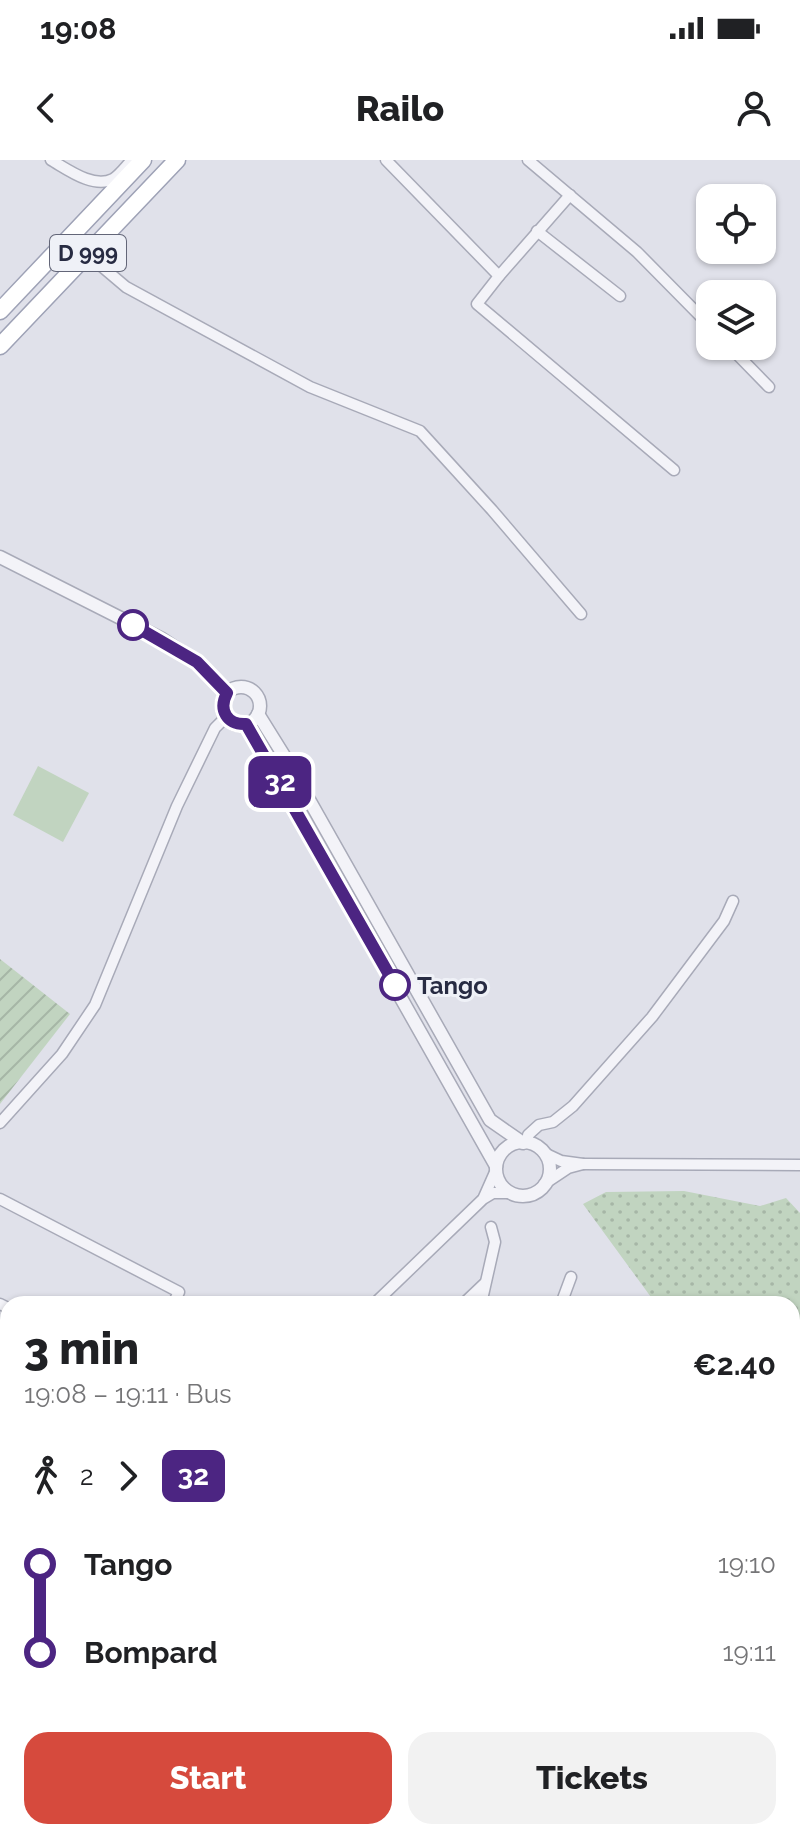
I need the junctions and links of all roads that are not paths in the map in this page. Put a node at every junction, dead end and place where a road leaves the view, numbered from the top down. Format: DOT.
graph roads {
  1 [pos="51,160"];
  2 [pos="132,160"];
  3 [pos="143,160"];
  4 [pos="177,160"];
  5 [pos="386,160"];
  6 [pos="528,160"];
  7 [pos="570,195"];
  8 [pos="537,231"];
  9 [pos="87,254"];
  10 [pos="499,276"];
  11 [pos="620,296"];
  12 [pos="0,311"];
  13 [pos="696,312"];
  14 [pos="0,346"];
  15 [pos="743,360"];
  16 [pos="769,387"];
  17 [pos="674,470"];
  18 [pos="0,557"];
  19 [pos="581,614"];
  20 [pos="227,693"];
  21 [pos="258,714"];
  22 [pos="226,717"];
  23 [pos="246,724"];
  24 [pos="733,901"];
  25 [pos="0,1123"];
  26 [pos="526,1143"];
  27 [pos="544,1153"];
  28 [pos="583,1164"];
  29 [pos="800,1165"];
  30 [pos="496,1168"];
  31 [pos="544,1184"];
  32 [pos="512,1193"];
  33 [pos="0,1199"];
  34 [pos="483,1199"];
  35 [pos="491,1227"];
  36 [pos="571,1277"];
  37 [pos="486,1283"];
  38 [pos="177,1296"];
  39 [pos="382,1296"];
  40 [pos="472,1296"];
  41 [pos="483,1296"];
  42 [pos="564,1296"];
  1 -- 2 [label="street"];
  3 -- 12 [label="main road, D 999"];
  4 -- 9 [label="main road, D 999"];
  5 -- 10 [label="street"];
  6 -- 7 [label="street"];
  7 -- 8 [label="street"];
  7 -- 13 [label="street"];
  8 -- 10 [label="street"];
  8 -- 11 [label="street"];
  9 -- 14 [label="main road, D 999"];
  9 -- 19 [label="street"];
  10 -- 17 [label="street"];
  15 -- 16 [label="street"];
  18 -- 20 [label="street"];
  20 -- 21 [label="street"];
  20 -- 22 [label="street"];
  21 -- 23 [label="street"];
  21 -- 26 [label="street"];
  22 -- 23 [label="street"];
  22 -- 25 [label="street"];
  23 -- 30 [label="street"];
  24 -- 26 [label="street"];
  26 -- 27 [label="street"];
  26 -- 30 [label="street"];
  27 -- 28 [label="street"];
  27 -- 31 [label="street"];
  28 -- 29 [label="street"];
  28 -- 31 [label="street"];
  30 -- 32 [label="street"];
  30 -- 34 [label="street"];
  31 -- 32 [label="street"];
  32 -- 34 [label="street"];
  33 -- 38 [label="street"];
  34 -- 39 [label="street"];
  35 -- 37 [label="street"];
  36 -- 42 [label="street"];
  37 -- 40 [label="street"];
  37 -- 41 [label="street"];
}
